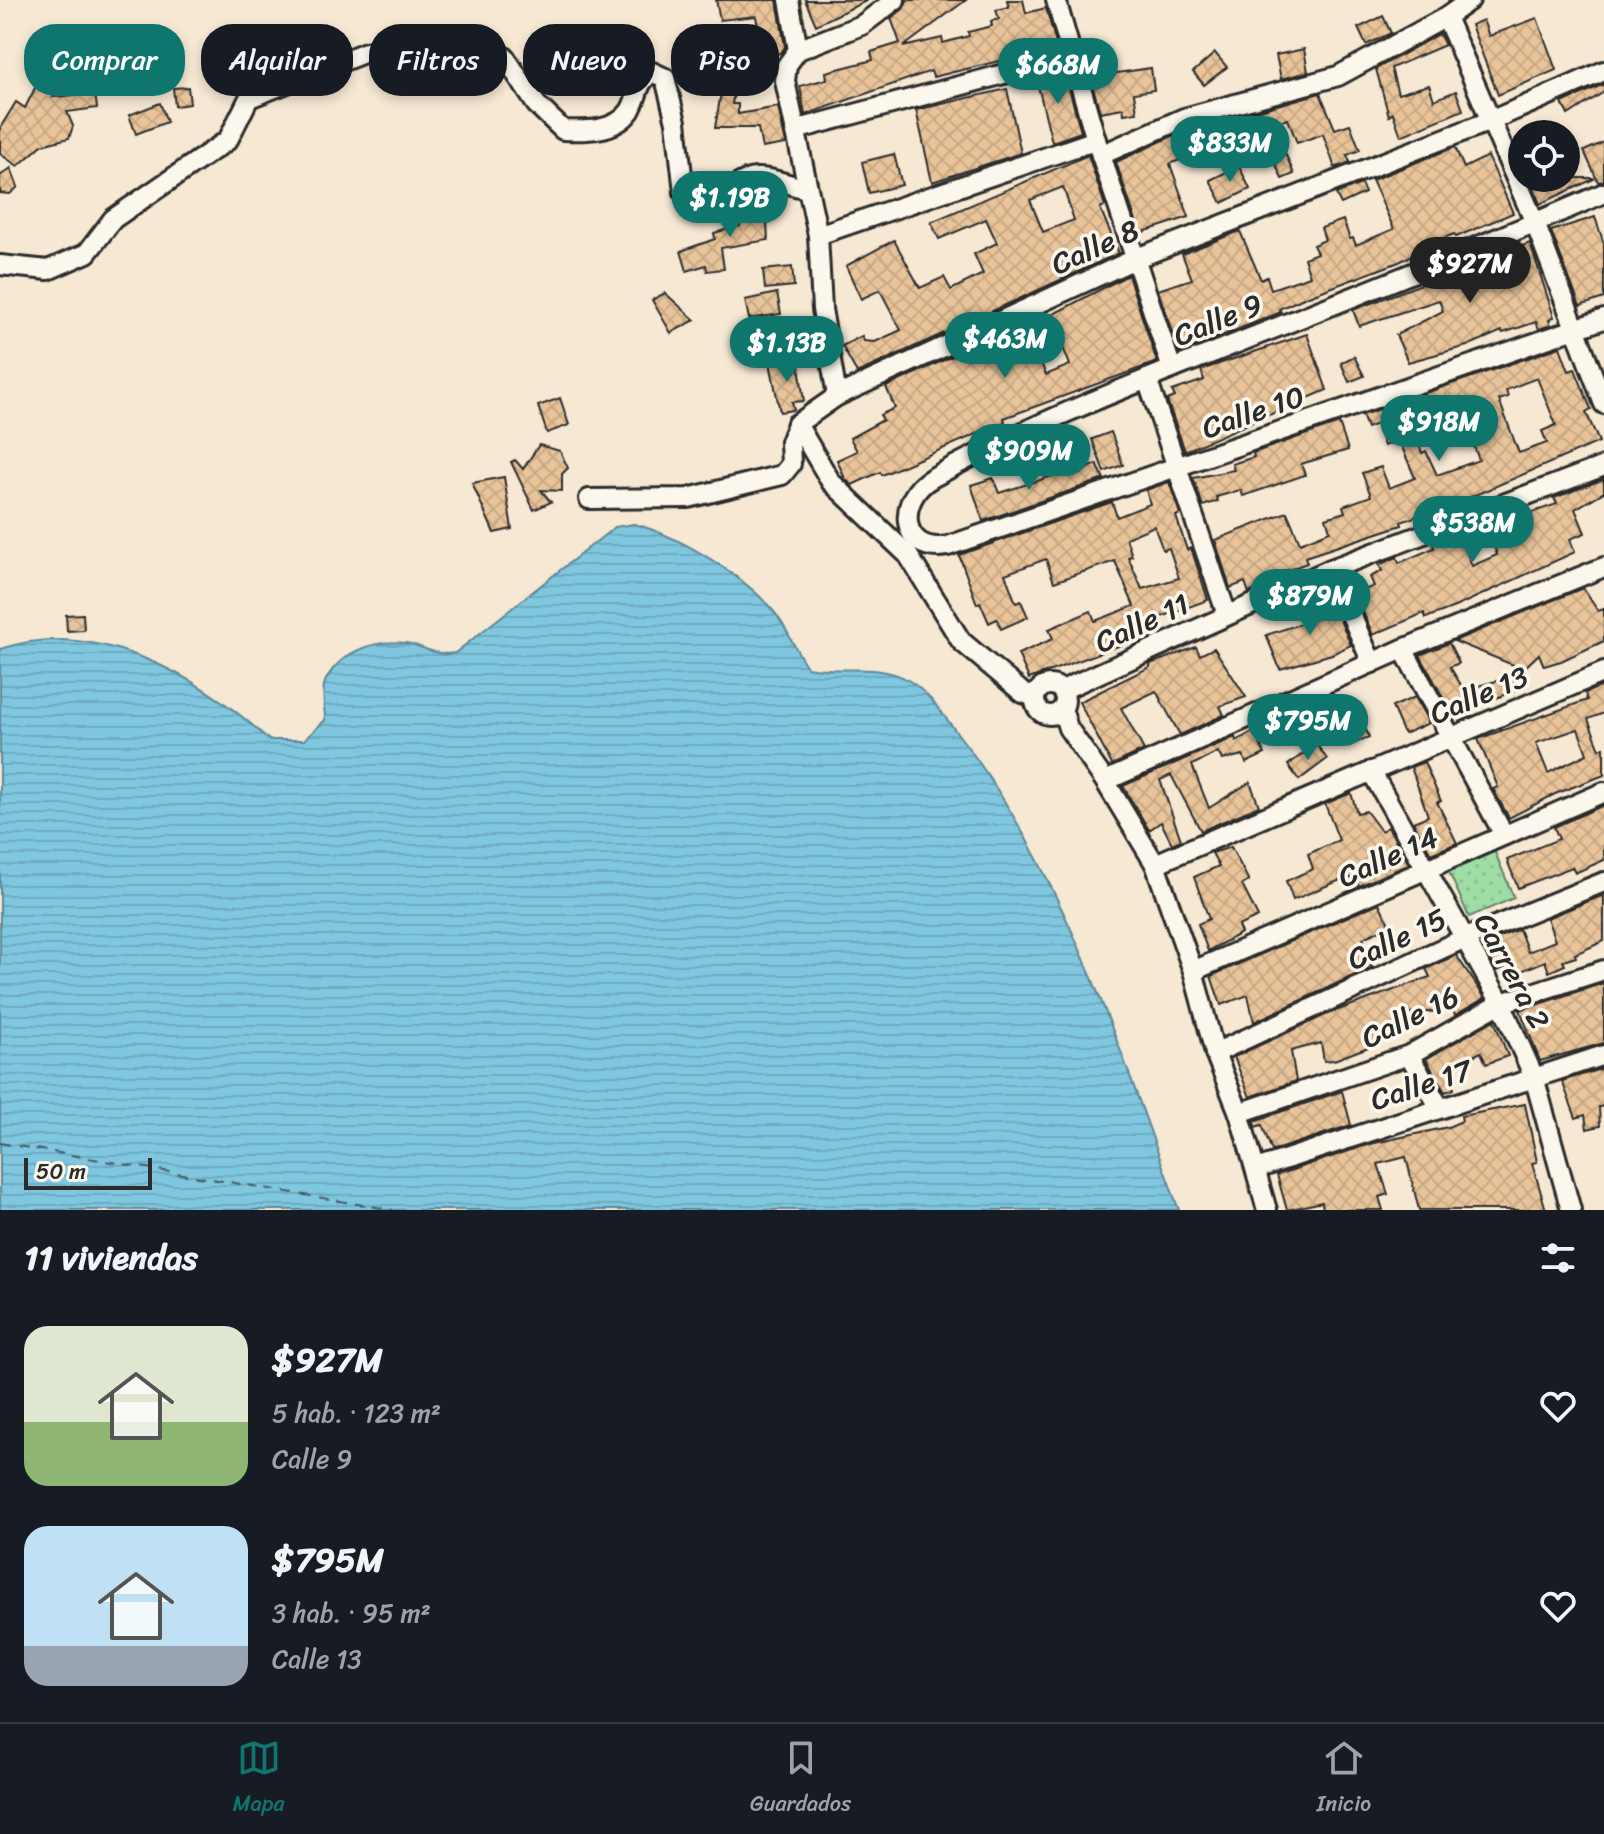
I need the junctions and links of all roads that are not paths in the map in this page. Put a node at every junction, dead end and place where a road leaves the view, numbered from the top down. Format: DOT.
graph roads {
  1 [pos="789,0"];
  2 [pos="895,0"];
  3 [pos="1056,0"];
  4 [pos="1470,0"];
  5 [pos="1446,17"];
  6 [pos="1071,56"];
  7 [pos="792,57"];
  8 [pos="1604,71"];
  9 [pos="1490,121"];
  10 [pos="795,130"];
  11 [pos="1098,148"];
  12 [pos="806,189"];
  13 [pos="1604,193"];
  14 [pos="1535,223"];
  15 [pos="818,235"];
  16 [pos="1137,258"];
  17 [pos="0,265"];
  18 [pos="1604,319"];
  19 [pos="1575,329"];
  20 [pos="1172,369"];
  21 [pos="1147,379"];
  22 [pos="837,396"];
  23 [pos="1604,404"];
  24 [pos="797,424"];
  25 [pos="1604,466"];
  26 [pos="1175,469"];
  27 [pos="589,499"];
  28 [pos="920,544"];
  29 [pos="1604,567"];
  30 [pos="1331,569"];
  31 [pos="1227,615"];
  32 [pos="1403,649"];
  33 [pos="1372,663"];
  34 [pos="1604,672"];
  35 [pos="1062,690"];
  36 [pos="1035,697"];
  37 [pos="1062,709"];
  38 [pos="1449,738"];
  39 [pos="1371,771"];
  40 [pos="1105,781"];
  41 [pos="1604,792"];
  42 [pos="1504,835"];
  43 [pos="1155,864"];
  44 [pos="1426,871"];
  45 [pos="1604,882"];
  46 [pos="1463,939"];
  47 [pos="1604,970"];
  48 [pos="1193,971"];
  49 [pos="1501,1003"];
  50 [pos="1215,1053"];
  51 [pos="1409,1055"];
  52 [pos="1604,1055"];
  53 [pos="1534,1077"];
  54 [pos="1440,1108"];
  55 [pos="1239,1113"];
  56 [pos="1256,1169"];
  57 [pos="1267,1210"];
  58 [pos="1571,1210"];
  1 -- 7 [label="street"];
  2 -- 7 [label="street"];
  3 -- 6 [label="street"];
  4 -- 5 [label="street"];
  5 -- 9 [label="street"];
  5 -- 11 [label="street"];
  6 -- 10 [label="street"];
  6 -- 11 [label="street"];
  7 -- 10 [label="street"];
  8 -- 9 [label="street, Calle 8"];
  9 -- 14 [label="street"];
  9 -- 16 [label="street, Calle 8"];
  10 -- 12 [label="street"];
  11 -- 15 [label="street"];
  11 -- 16 [label="street"];
  12 -- 15 [label="street"];
  12 -- 17 [label="street"];
  13 -- 14 [label="street, Calle 9"];
  14 -- 19 [label="street"];
  14 -- 20 [label="street, Calle 9"];
  15 -- 22 [label="street"];
  16 -- 20 [label="street"];
  16 -- 22 [label="street, Calle 8"];
  18 -- 19 [label="street, Calle 10"];
  19 -- 23 [label="street"];
  19 -- 26 [label="street, Calle 10"];
  20 -- 21 [label="street, Calle 9"];
  21 -- 26 [label="street"];
  21 -- 28 [label="street, Calle 9"];
  22 -- 24 [label="street, Calle 8"];
  24 -- 27 [label="street"];
  24 -- 36 [label="street"];
  25 -- 30 [label="street, Calle 11"];
  26 -- 28 [label="street, Calle 10"];
  26 -- 31 [label="street"];
  29 -- 32 [label="street"];
  30 -- 31 [label="street, Calle 11"];
  30 -- 33 [label="street"];
  31 -- 35 [label="street, Calle 11"];
  32 -- 33 [label="street"];
  32 -- 38 [label="street"];
  33 -- 40 [label="street"];
  34 -- 38 [label="street, Calle 13"];
  35 -- 36 [label="street"];
  35 -- 37 [label="street"];
  36 -- 37 [label="street"];
  37 -- 40 [label="street"];
  38 -- 39 [label="street, Calle 13"];
  38 -- 42 [label="street"];
  39 -- 43 [label="street, Calle 13"];
  39 -- 44 [label="street, Carrera 2"];
  40 -- 43 [label="street"];
  41 -- 42 [label="street, Calle 14"];
  42 -- 44 [label="street, Calle 14"];
  43 -- 48 [label="street"];
  44 -- 46 [label="street, Carrera 2"];
  44 -- 48 [label="street, Calle 14"];
  45 -- 46 [label="street, Calle 15"];
  46 -- 49 [label="street, Carrera 2"];
  46 -- 50 [label="street, Calle 15"];
  47 -- 49 [label="street, Calle 16"];
  48 -- 50 [label="street"];
  49 -- 51 [label="street, Calle 16"];
  49 -- 53 [label="street, Carrera 2"];
  50 -- 55 [label="street"];
  51 -- 54 [label="street"];
  51 -- 55 [label="street, Calle 16"];
  52 -- 53 [label="street, Calle 17"];
  53 -- 54 [label="street, Calle 17"];
  53 -- 58 [label="street, Carrera 2"];
  54 -- 56 [label="street, Calle 17"];
  55 -- 56 [label="street"];
  56 -- 57 [label="street"];
}
